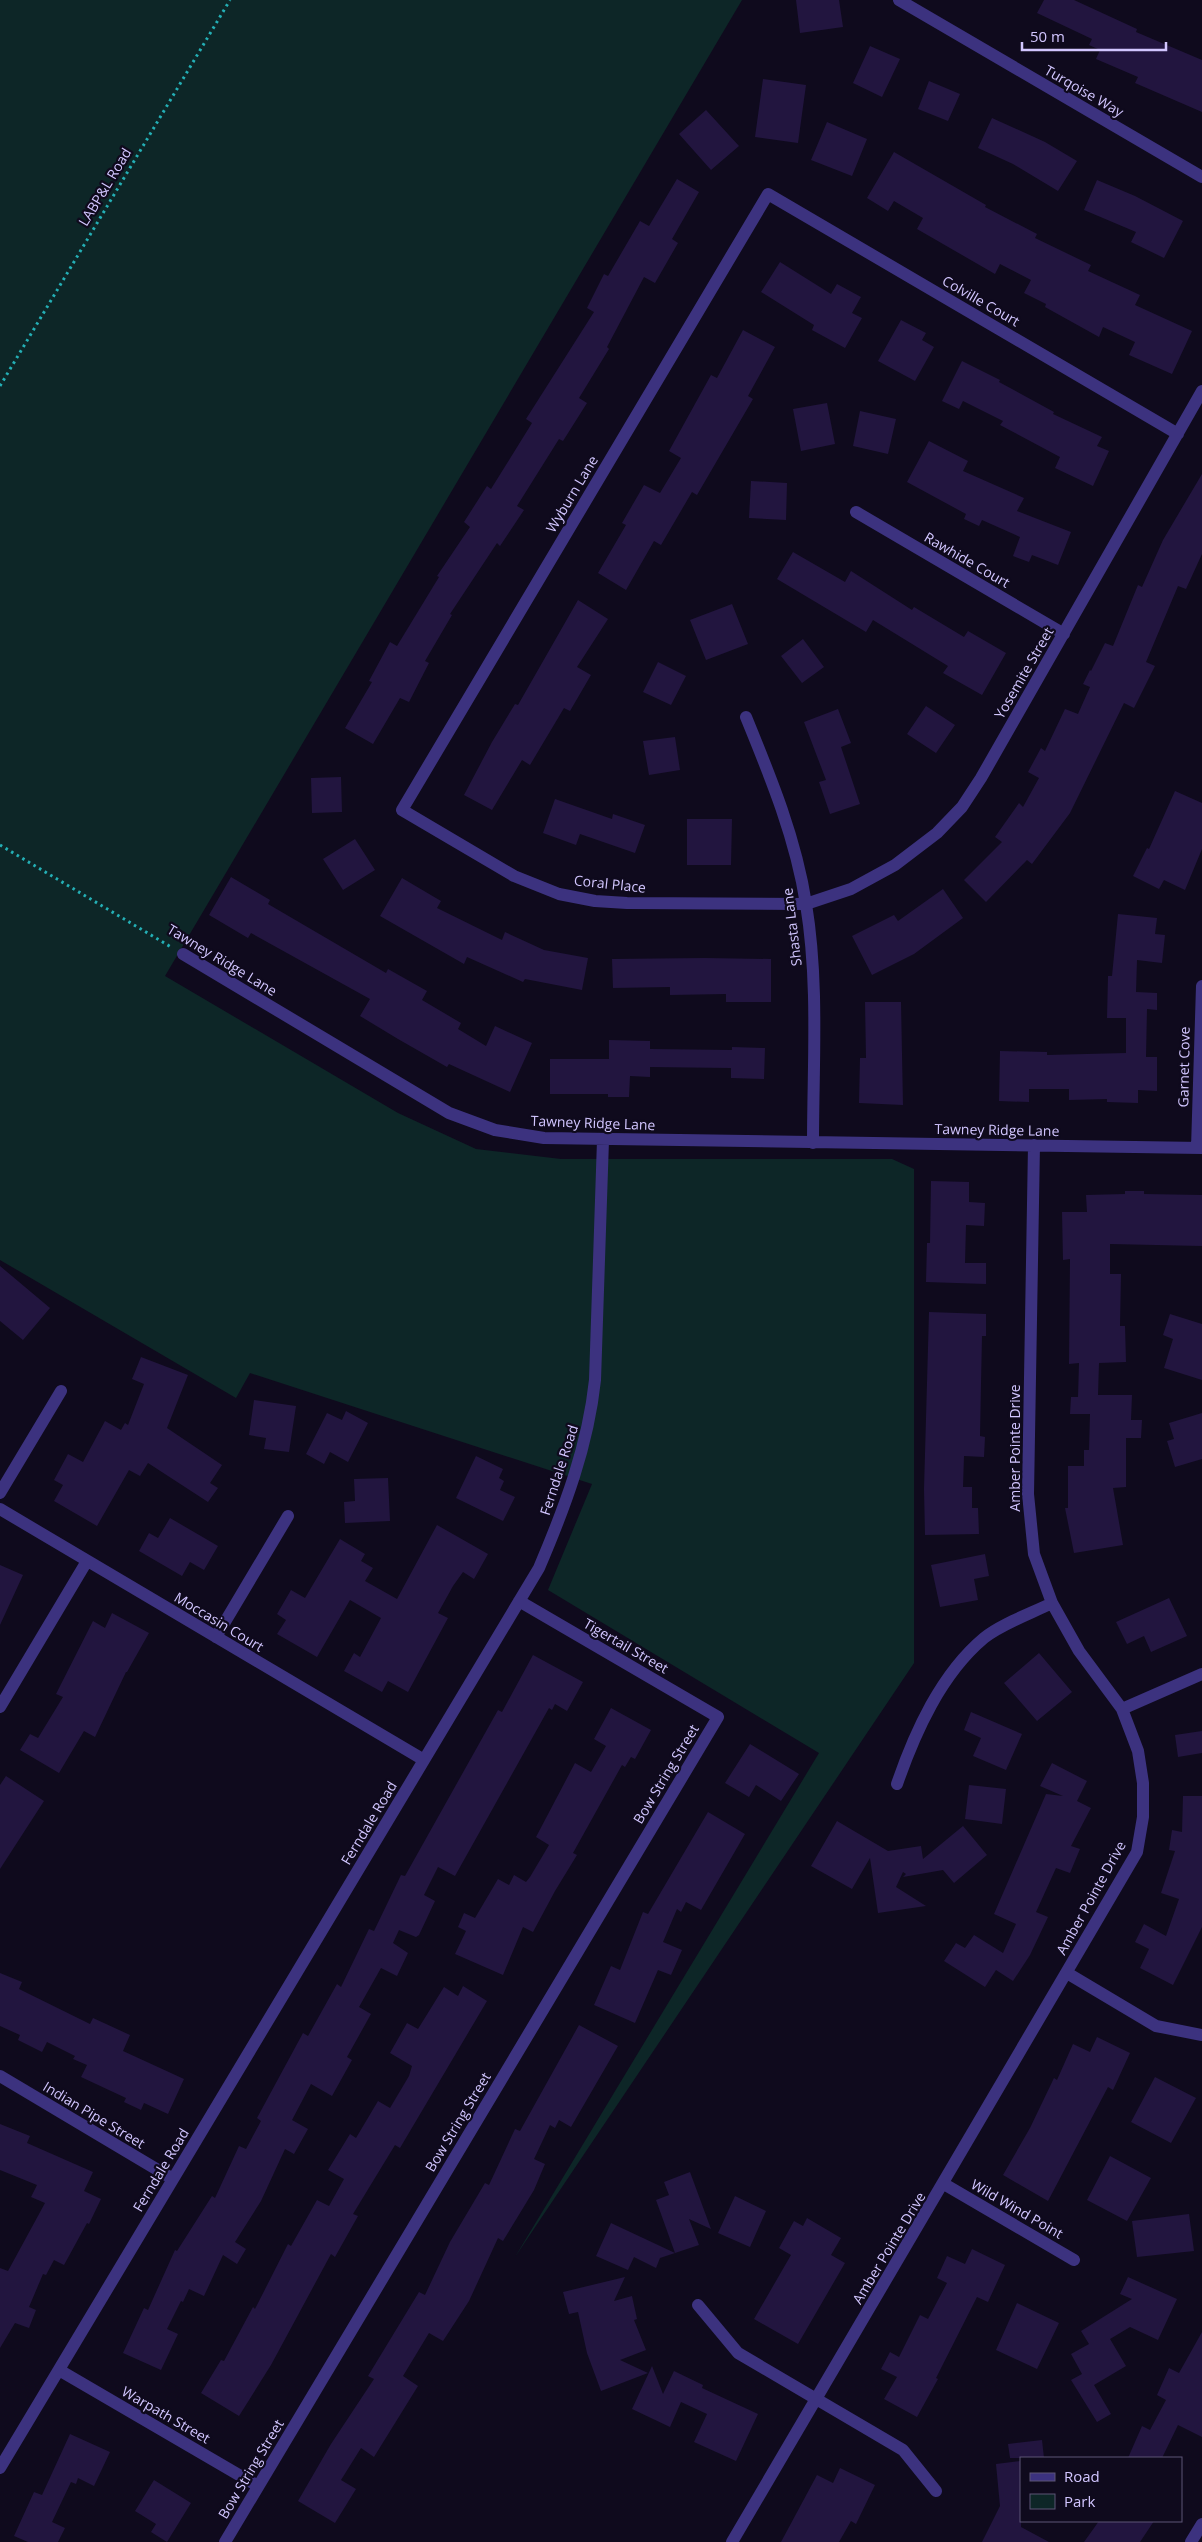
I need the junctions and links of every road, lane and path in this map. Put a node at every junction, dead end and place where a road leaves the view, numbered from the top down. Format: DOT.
graph roads {
  1 [pos="230,0"];
  2 [pos="899,0"];
  3 [pos="1202,177"];
  4 [pos="768,194"];
  5 [pos="0,386"];
  6 [pos="1202,391"];
  7 [pos="1178,434"];
  8 [pos="856,512"];
  9 [pos="1064,634"];
  10 [pos="746,717"];
  11 [pos="402,810"];
  12 [pos="0,845"];
  13 [pos="806,904"];
  14 [pos="183,954"];
  15 [pos="1202,986"];
  16 [pos="603,1140"];
  17 [pos="813,1143"];
  18 [pos="1034,1145"];
  19 [pos="1200,1148"];
  20 [pos="60,1391"];
  21 [pos="0,1493"];
  22 [pos="0,1509"];
  23 [pos="288,1516"];
  24 [pos="87,1561"];
  25 [pos="519,1601"];
  26 [pos="1052,1603"];
  27 [pos="216,1637"];
  28 [pos="1202,1674"];
  29 [pos="0,1707"];
  30 [pos="1122,1709"];
  31 [pos="718,1717"];
  32 [pos="424,1760"];
  33 [pos="897,1784"];
  34 [pos="1067,1972"];
  35 [pos="1202,2034"];
  36 [pos="0,2076"];
  37 [pos="173,2179"];
  38 [pos="944,2184"];
  39 [pos="1074,2260"];
  40 [pos="698,2305"];
  41 [pos="59,2370"];
  42 [pos="817,2399"];
  43 [pos="0,2468"];
  44 [pos="258,2486"];
  45 [pos="936,2491"];
  46 [pos="1202,2524"];
  47 [pos="225,2542"];
  48 [pos="732,2542"];
  49 [pos="1191,2542"];
  1 -- 5 [label="path, LABP&L Road"];
  2 -- 3 [label="street, Turqoise Way"];
  4 -- 7 [label="street, Colville Court"];
  4 -- 11 [label="street, Wyburn Lane"];
  6 -- 7 [label="street, Yosemite Street"];
  7 -- 9 [label="street, Yosemite Street"];
  8 -- 9 [label="street, Rawhide Court"];
  9 -- 13 [label="street, Yosemite Street"];
  10 -- 13 [label="street, Shasta Lane"];
  11 -- 13 [label="street, Coral Place"];
  12 -- 14 [label="path, Tawney Ridge Lane"];
  13 -- 17 [label="street, Shasta Lane"];
  14 -- 16 [label="street, Tawney Ridge Lane"];
  15 -- 19 [label="street, Garnet Cove"];
  16 -- 17 [label="street, Tawney Ridge Lane"];
  16 -- 25 [label="street, Ferndale Road"];
  17 -- 18 [label="street, Tawney Ridge Lane"];
  18 -- 19 [label="street, Tawney Ridge Lane"];
  18 -- 26 [label="street, Amber Pointe Drive"];
  20 -- 21 [label="street"];
  22 -- 24 [label="street, Moccasin Court"];
  23 -- 27 [label="street"];
  24 -- 27 [label="street, Moccasin Court"];
  24 -- 29 [label="street"];
  25 -- 31 [label="street, Tigertail Street"];
  25 -- 32 [label="street, Ferndale Road"];
  26 -- 30 [label="street, Amber Pointe Drive"];
  26 -- 33 [label="street"];
  27 -- 32 [label="street, Moccasin Court"];
  28 -- 30 [label="street"];
  30 -- 34 [label="street, Amber Pointe Drive"];
  31 -- 44 [label="street, Bow String Street"];
  32 -- 37 [label="street, Ferndale Road"];
  34 -- 35 [label="street"];
  34 -- 38 [label="street, Amber Pointe Drive"];
  36 -- 37 [label="street, Indian Pipe Street"];
  37 -- 41 [label="street, Ferndale Road"];
  38 -- 39 [label="street, Wild Wind Point"];
  38 -- 42 [label="street, Amber Pointe Drive"];
  40 -- 42 [label="street"];
  41 -- 43 [label="street, Ferndale Road"];
  41 -- 44 [label="street, Warpath Street"];
  42 -- 45 [label="street"];
  42 -- 48 [label="street, Amber Pointe Drive"];
  44 -- 47 [label="street, Bow String Street"];
  46 -- 49 [label="street"];
}
